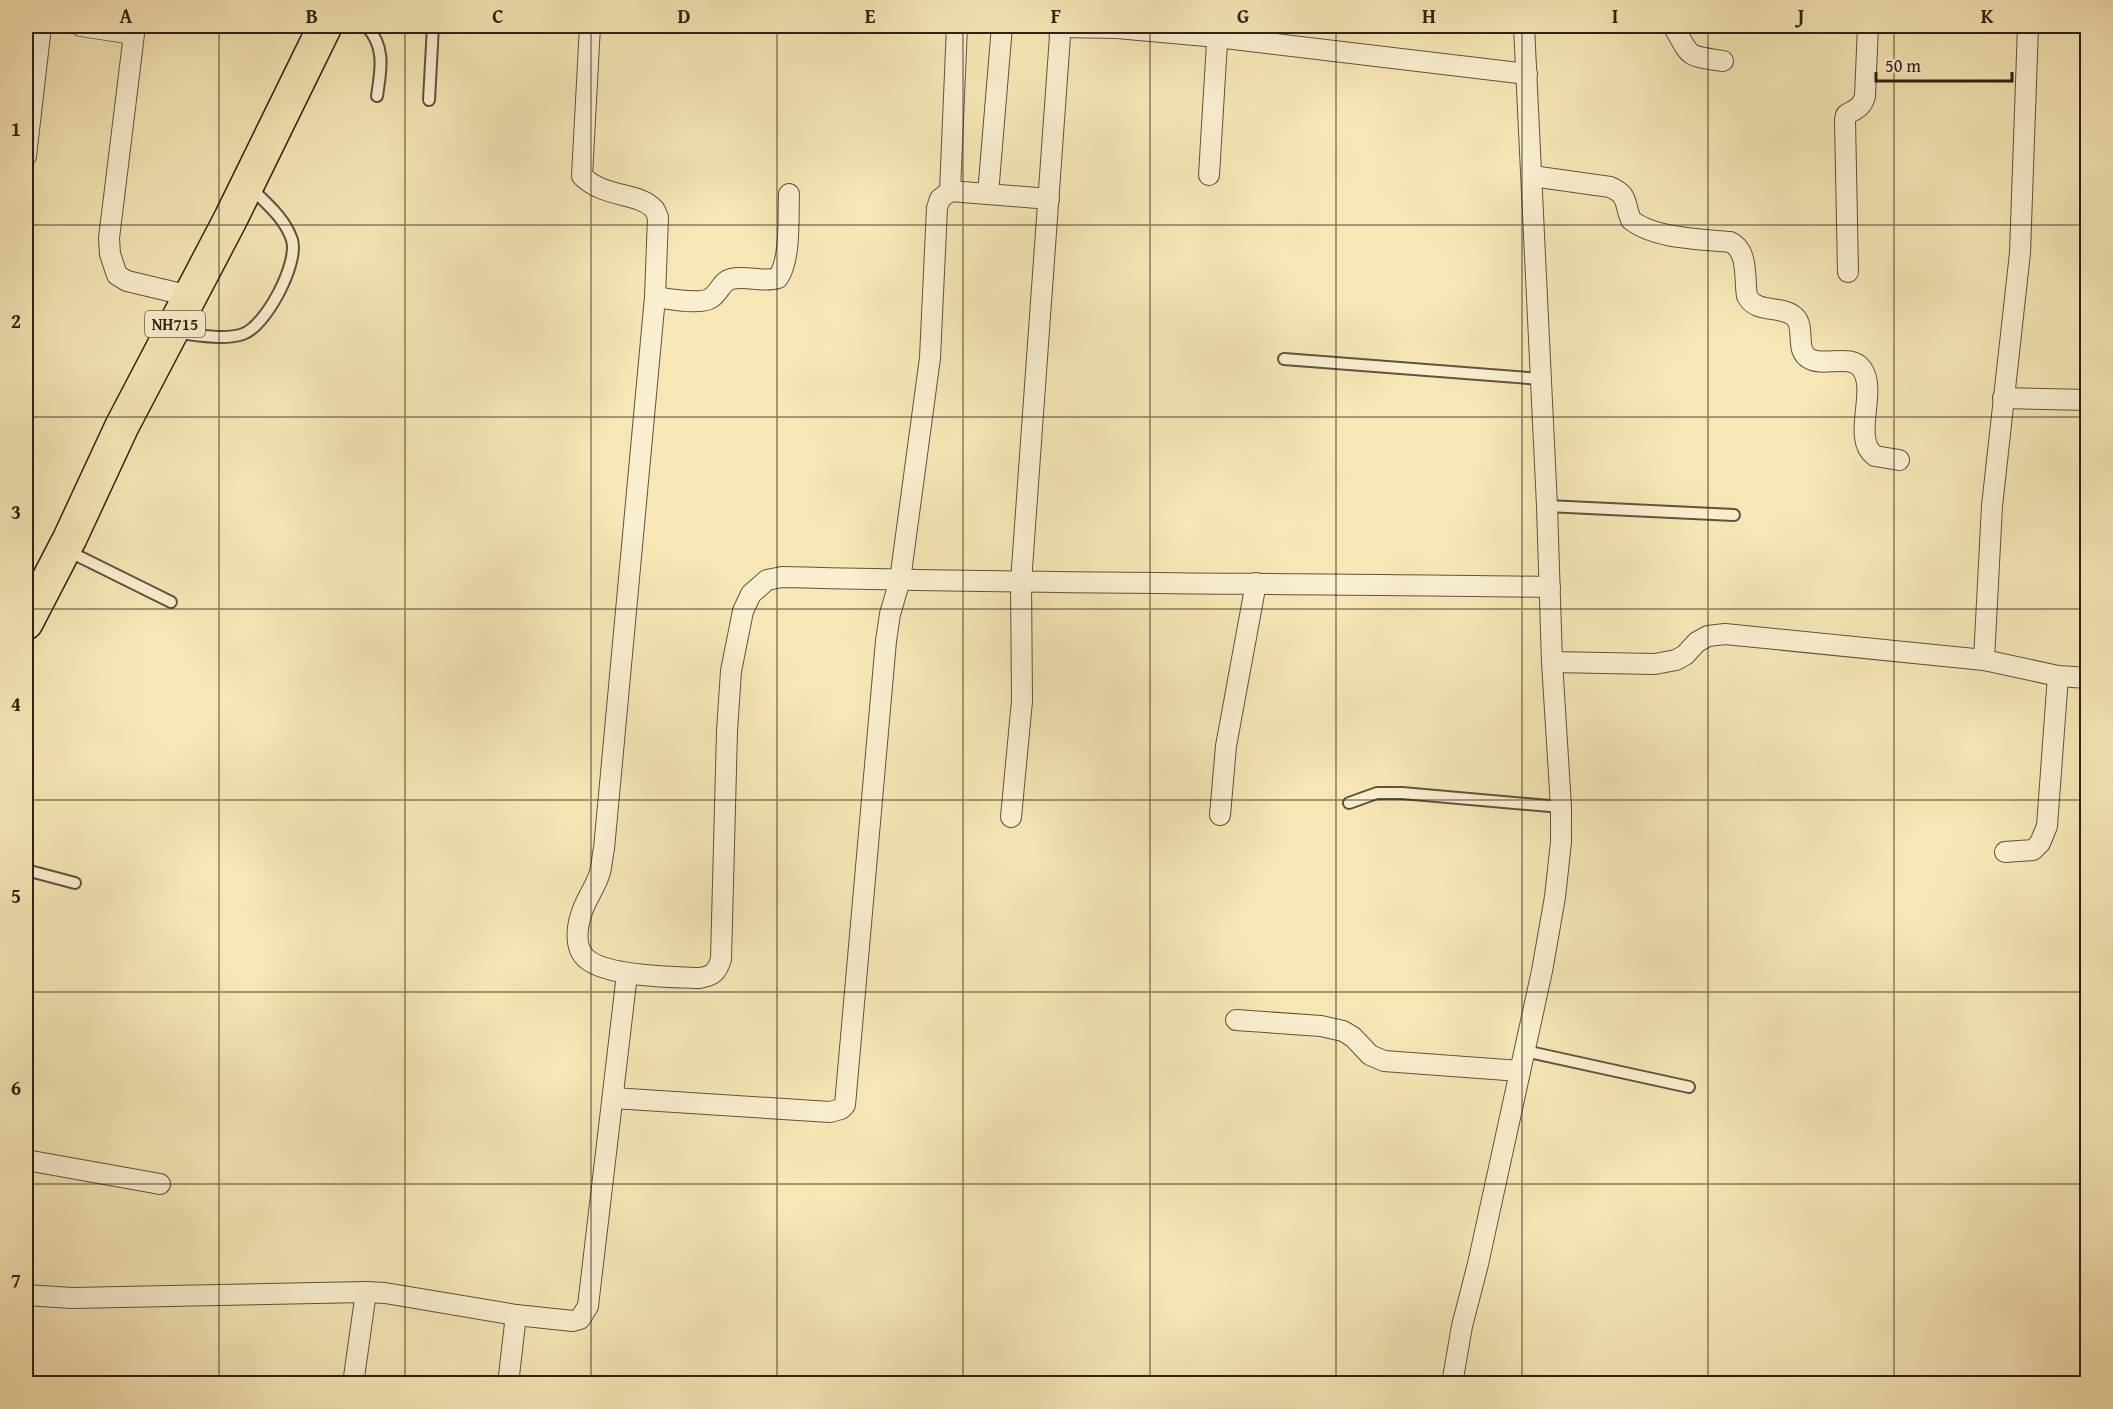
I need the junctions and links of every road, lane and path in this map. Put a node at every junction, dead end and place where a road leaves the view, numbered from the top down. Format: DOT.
graph roads {
  1 [pos="41,26"];
  2 [pos="81,26"];
  3 [pos="326,26"];
  4 [pos="366,26"];
  5 [pos="433,26"];
  6 [pos="590,26"];
  7 [pos="957,26"];
  8 [pos="1002,26"];
  9 [pos="1059,26"];
  10 [pos="1524,26"];
  11 [pos="1673,26"];
  12 [pos="1868,26"];
  13 [pos="2028,26"];
  14 [pos="1117,27"];
  15 [pos="134,30"];
  16 [pos="1217,31"];
  17 [pos="1723,61"];
  18 [pos="1527,74"];
  19 [pos="377,96"];
  20 [pos="429,100"];
  21 [pos="26,156"];
  22 [pos="1209,175"];
  23 [pos="1532,176"];
  24 [pos="247,184"];
  25 [pos="950,191"];
  26 [pos="789,194"];
  27 [pos="988,194"];
  28 [pos="1049,199"];
  29 [pos="1848,272"];
  30 [pos="190,296"];
  31 [pos="656,297"];
  32 [pos="171,333"];
  33 [pos="1284,359"];
  34 [pos="1541,379"];
  35 [pos="2003,398"];
  36 [pos="2088,400"];
  37 [pos="1899,459"];
  38 [pos="1547,506"];
  39 [pos="1734,515"];
  40 [pos="64,549"];
  41 [pos="900,580"];
  42 [pos="1021,582"];
  43 [pos="1256,583"];
  44 [pos="1550,587"];
  45 [pos="171,602"];
  46 [pos="26,623"];
  47 [pos="1984,660"];
  48 [pos="1552,662"];
  49 [pos="2058,676"];
  50 [pos="2088,678"];
  51 [pos="1349,803"];
  52 [pos="1562,807"];
  53 [pos="1220,815"];
  54 [pos="1011,817"];
  55 [pos="2005,852"];
  56 [pos="26,870"];
  57 [pos="75,883"];
  58 [pos="627,974"];
  59 [pos="1236,1020"];
  60 [pos="1525,1052"];
  61 [pos="1520,1071"];
  62 [pos="1689,1087"];
  63 [pos="613,1098"];
  64 [pos="26,1160"];
  65 [pos="159,1184"];
  66 [pos="366,1292"];
  67 [pos="26,1295"];
  68 [pos="516,1315"];
  69 [pos="352,1383"];
  70 [pos="508,1383"];
  71 [pos="1452,1383"];
  1 -- 21 [label="street"];
  2 -- 15 [label="street"];
  3 -- 24 [label="highway, NH715"];
  4 -- 19 [label="lane"];
  5 -- 20 [label="lane"];
  6 -- 31 [label="street"];
  7 -- 25 [label="street"];
  8 -- 27 [label="street"];
  9 -- 14 [label="street"];
  9 -- 28 [label="street"];
  10 -- 18 [label="street"];
  11 -- 17 [label="street"];
  12 -- 29 [label="street"];
  13 -- 35 [label="street"];
  14 -- 16 [label="street"];
  15 -- 30 [label="street"];
  16 -- 18 [label="street"];
  16 -- 22 [label="street"];
  18 -- 23 [label="street"];
  23 -- 34 [label="street"];
  23 -- 37 [label="street"];
  24 -- 30 [label="highway, NH715"];
  24 -- 32 [label="lane"];
  25 -- 27 [label="street"];
  25 -- 41 [label="street"];
  26 -- 31 [label="street"];
  27 -- 28 [label="street"];
  28 -- 42 [label="street"];
  30 -- 32 [label="highway, NH715"];
  31 -- 58 [label="street"];
  32 -- 40 [label="highway, NH715"];
  33 -- 34 [label="lane"];
  34 -- 38 [label="street"];
  35 -- 36 [label="street"];
  35 -- 47 [label="street"];
  38 -- 39 [label="lane"];
  38 -- 44 [label="street"];
  40 -- 45 [label="lane"];
  40 -- 46 [label="highway, NH715"];
  41 -- 42 [label="street"];
  41 -- 58 [label="street"];
  41 -- 63 [label="street"];
  42 -- 43 [label="street"];
  42 -- 54 [label="street"];
  43 -- 44 [label="street"];
  43 -- 53 [label="street"];
  44 -- 48 [label="street"];
  47 -- 48 [label="street"];
  47 -- 49 [label="street"];
  48 -- 52 [label="street"];
  49 -- 50 [label="street"];
  49 -- 55 [label="street"];
  51 -- 52 [label="lane"];
  52 -- 60 [label="street"];
  56 -- 57 [label="lane"];
  58 -- 63 [label="street"];
  59 -- 61 [label="street"];
  60 -- 61 [label="street"];
  60 -- 62 [label="lane"];
  61 -- 71 [label="street"];
  63 -- 68 [label="street"];
  64 -- 65 [label="street"];
  66 -- 67 [label="street"];
  66 -- 68 [label="street"];
  66 -- 69 [label="street"];
  68 -- 70 [label="street"];
}
